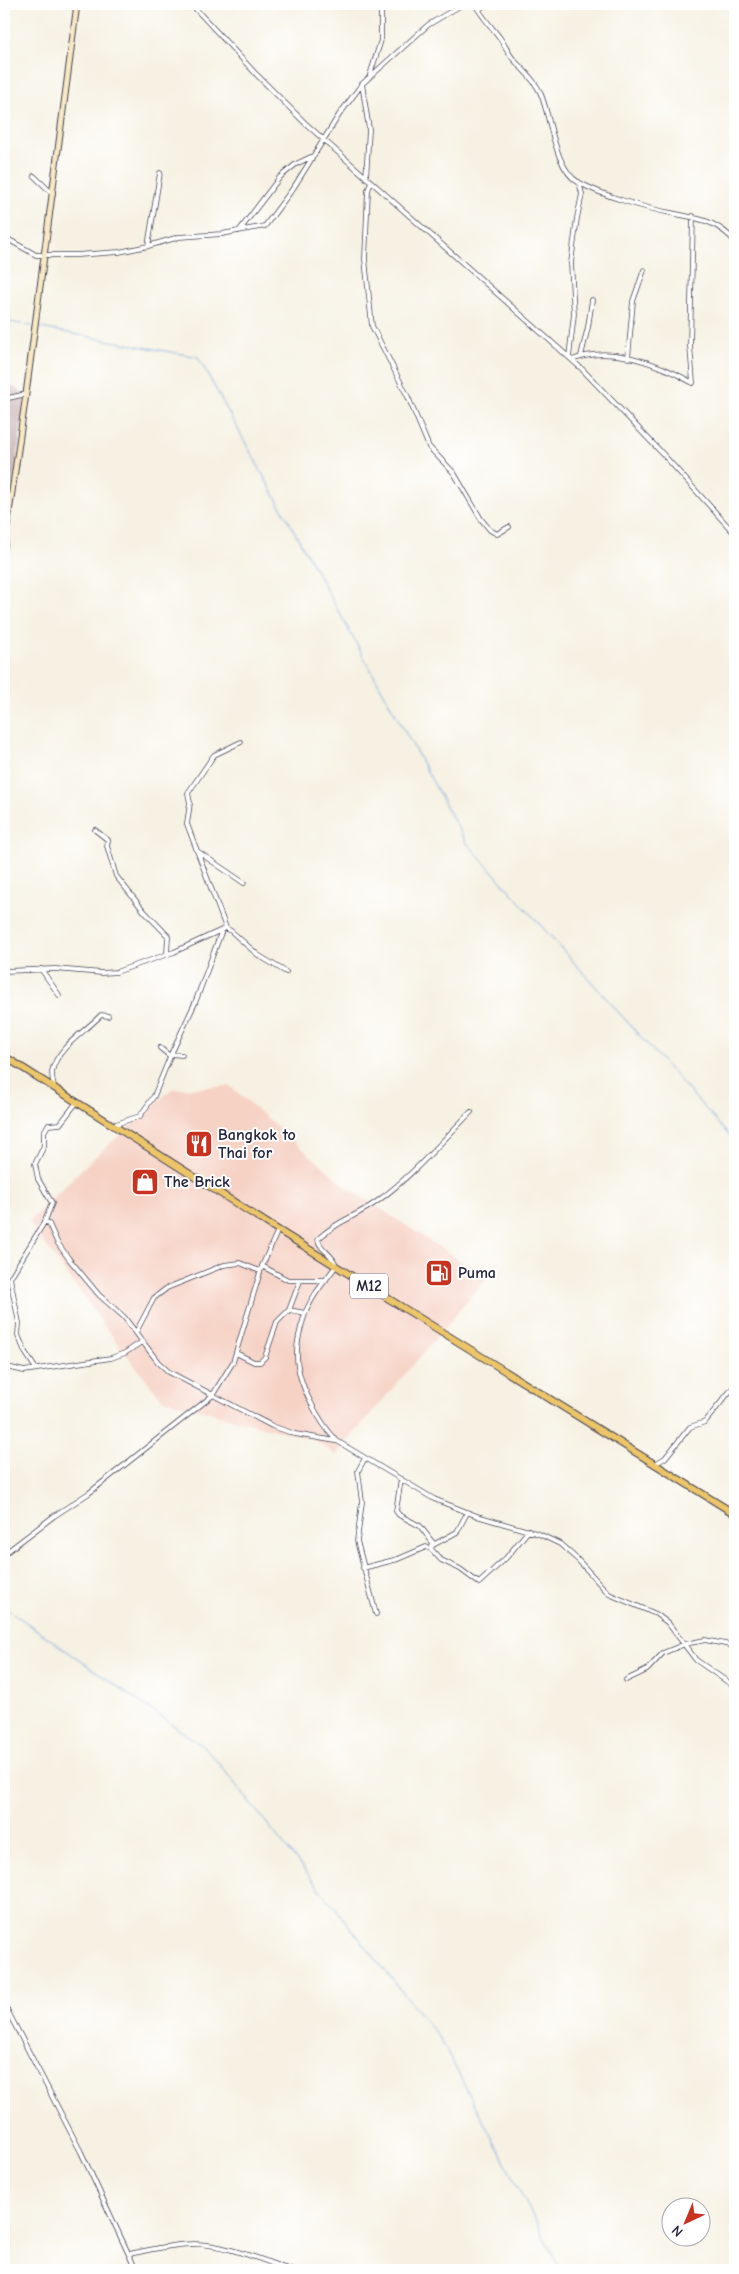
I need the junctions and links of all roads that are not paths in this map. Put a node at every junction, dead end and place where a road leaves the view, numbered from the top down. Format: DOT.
graph roads {
  1 [pos="77,4"];
  2 [pos="191,4"];
  3 [pos="381,4"];
  4 [pos="463,4"];
  5 [pos="476,4"];
  6 [pos="485,4"];
  7 [pos="479,10"];
  8 [pos="370,76"];
  9 [pos="362,84"];
  10 [pos="325,140"];
  11 [pos="315,156"];
  12 [pos="160,173"];
  13 [pos="34,176"];
  14 [pos="366,178"];
  15 [pos="579,182"];
  16 [pos="371,183"];
  17 [pos="53,194"];
  18 [pos="693,216"];
  19 [pos="239,231"];
  20 [pos="4,237"];
  21 [pos="735,241"];
  22 [pos="148,246"];
  23 [pos="44,256"];
  24 [pos="644,270"];
  25 [pos="592,300"];
  26 [pos="581,356"];
  27 [pos="570,358"];
  28 [pos="628,358"];
  29 [pos="26,394"];
  30 [pos="4,400"];
  31 [pos="509,527"];
  32 [pos="735,534"];
  33 [pos="4,544"];
  34 [pos="241,742"];
  35 [pos="95,830"];
  36 [pos="197,851"];
  37 [pos="244,883"];
  38 [pos="224,929"];
  39 [pos="167,954"];
  40 [pos="41,969"];
  41 [pos="4,971"];
  42 [pos="286,972"];
  43 [pos="59,995"];
  44 [pos="108,1016"];
  45 [pos="160,1048"];
  46 [pos="170,1055"];
  47 [pos="182,1055"];
  48 [pos="4,1056"];
  49 [pos="54,1088"];
  50 [pos="76,1102"];
  51 [pos="471,1112"];
  52 [pos="113,1125"];
  53 [pos="45,1221"];
  54 [pos="278,1230"];
  55 [pos="262,1266"];
  56 [pos="336,1266"];
  57 [pos="260,1271"];
  58 [pos="326,1280"];
  59 [pos="300,1281"];
  60 [pos="289,1310"];
  61 [pos="305,1313"];
  62 [pos="136,1332"];
  63 [pos="143,1341"];
  64 [pos="236,1353"];
  65 [pos="4,1369"];
  66 [pos="36,1369"];
  67 [pos="735,1386"];
  68 [pos="212,1396"];
  69 [pos="337,1441"];
  70 [pos="365,1458"];
  71 [pos="654,1464"];
  72 [pos="401,1479"];
  73 [pos="467,1513"];
  74 [pos="735,1514"];
  75 [pos="529,1530"];
  76 [pos="432,1547"];
  77 [pos="4,1554"];
  78 [pos="363,1568"];
  79 [pos="376,1614"];
  80 [pos="685,1644"];
  81 [pos="735,1646"];
  82 [pos="626,1680"];
  83 [pos="735,1687"];
  84 [pos="4,2004"];
  85 [pos="129,2254"];
  86 [pos="136,2270"];
  87 [pos="290,2270"];
  1 -- 17 [label="street"];
  2 -- 10 [label="street"];
  3 -- 8 [label="street"];
  4 -- 8 [label="street"];
  5 -- 7 [label="street"];
  6 -- 7 [label="street"];
  7 -- 15 [label="street"];
  8 -- 9 [label="street"];
  9 -- 10 [label="street"];
  9 -- 14 [label="street"];
  10 -- 11 [label="street"];
  10 -- 14 [label="street"];
  11 -- 19 [label="street"];
  11 -- 19 [label="street"];
  12 -- 22 [label="street"];
  13 -- 17 [label="street"];
  14 -- 16 [label="street"];
  15 -- 18 [label="street"];
  15 -- 27 [label="street"];
  16 -- 27 [label="street"];
  16 -- 31 [label="street"];
  17 -- 23 [label="street"];
  18 -- 21 [label="street"];
  18 -- 28 [label="street"];
  19 -- 22 [label="street"];
  20 -- 23 [label="street"];
  22 -- 23 [label="street"];
  23 -- 29 [label="street"];
  24 -- 28 [label="street"];
  25 -- 26 [label="street"];
  26 -- 27 [label="street"];
  26 -- 28 [label="street"];
  27 -- 32 [label="street"];
  29 -- 30 [label="street"];
  29 -- 33 [label="street"];
  34 -- 36 [label="street"];
  35 -- 39 [label="street"];
  36 -- 37 [label="street"];
  36 -- 38 [label="street"];
  38 -- 39 [label="street"];
  38 -- 42 [label="street"];
  38 -- 46 [label="street"];
  39 -- 40 [label="street"];
  40 -- 41 [label="street"];
  40 -- 43 [label="street"];
  44 -- 49 [label="street"];
  45 -- 46 [label="street"];
  46 -- 47 [label="street"];
  46 -- 52 [label="street"];
  48 -- 49 [label="highway, M12"];
  49 -- 50 [label="highway, M12"];
  50 -- 52 [label="highway, M12"];
  50 -- 53 [label="street"];
  51 -- 56 [label="street"];
  52 -- 54 [label="highway, M12"];
  53 -- 62 [label="street"];
  53 -- 66 [label="street"];
  54 -- 55 [label="street"];
  54 -- 56 [label="highway, M12"];
  55 -- 57 [label="street"];
  55 -- 59 [label="street"];
  56 -- 58 [label="street"];
  56 -- 71 [label="highway, M12"];
  57 -- 62 [label="street"];
  57 -- 64 [label="street"];
  58 -- 59 [label="street"];
  58 -- 61 [label="street"];
  59 -- 60 [label="street"];
  60 -- 61 [label="street"];
  60 -- 64 [label="street"];
  61 -- 69 [label="street"];
  62 -- 63 [label="street"];
  63 -- 66 [label="street"];
  63 -- 68 [label="street"];
  64 -- 68 [label="street"];
  65 -- 66 [label="street"];
  67 -- 71 [label="street"];
  68 -- 69 [label="street"];
  68 -- 77 [label="street"];
  69 -- 70 [label="street"];
  70 -- 72 [label="street"];
  70 -- 78 [label="street"];
  71 -- 74 [label="highway, M12"];
  72 -- 73 [label="street"];
  72 -- 76 [label="street"];
  73 -- 75 [label="street"];
  73 -- 76 [label="street"];
  75 -- 76 [label="street"];
  75 -- 80 [label="street"];
  76 -- 78 [label="street"];
  78 -- 79 [label="street"];
  80 -- 81 [label="street"];
  80 -- 82 [label="street"];
  80 -- 83 [label="street"];
  84 -- 85 [label="street"];
  85 -- 86 [label="street"];
  85 -- 87 [label="street"];
}
